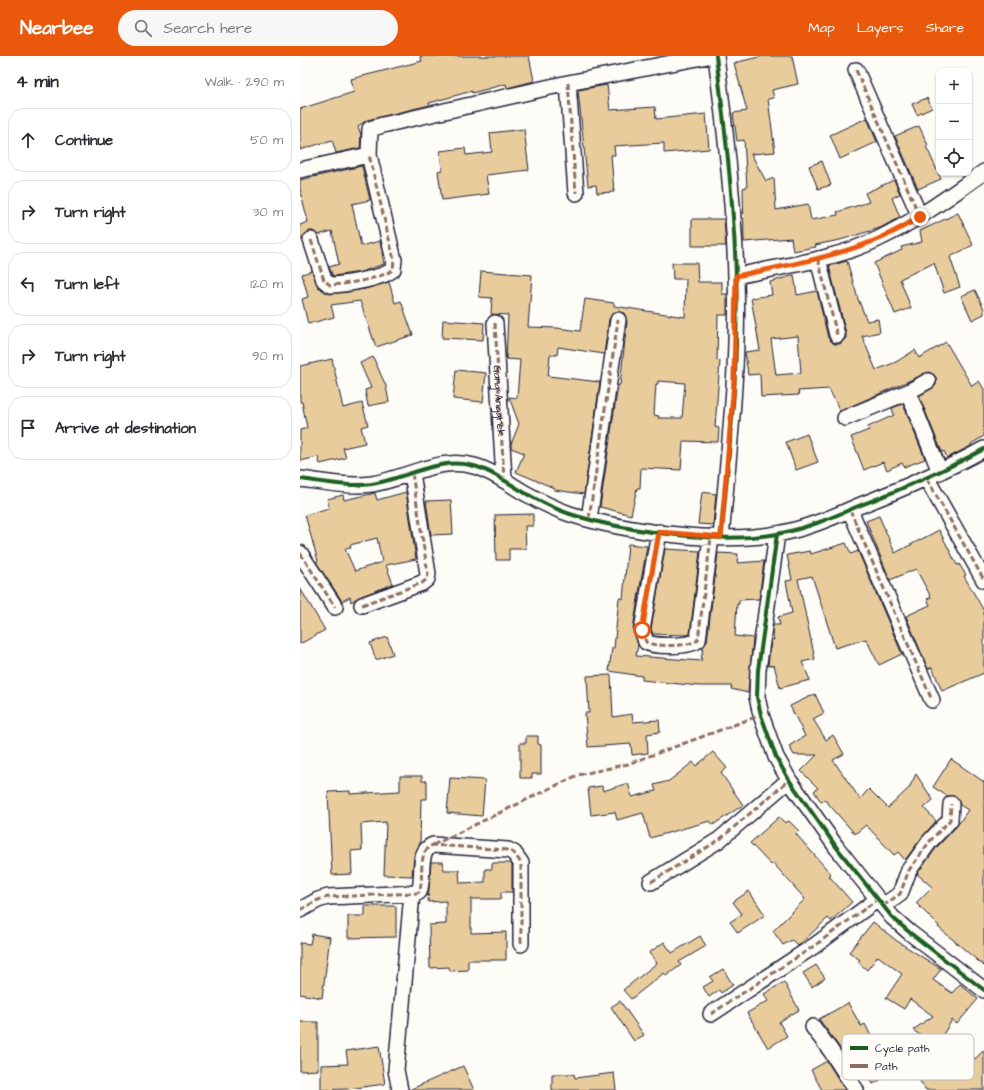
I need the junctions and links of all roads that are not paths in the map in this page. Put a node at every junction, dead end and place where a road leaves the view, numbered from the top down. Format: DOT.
graph roads {
  1 [pos="708,56"];
  2 [pos="716,56"];
  3 [pos="856,70"];
  4 [pos="568,83"];
  5 [pos="368,155"];
  6 [pos="300,170"];
  7 [pos="984,172"];
  8 [pos="576,193"];
  9 [pos="920,217"];
  10 [pos="311,240"];
  11 [pos="818,259"];
  12 [pos="736,276"];
  13 [pos="618,320"];
  14 [pos="495,323"];
  15 [pos="837,335"];
  16 [pos="928,381"];
  17 [pos="908,392"];
  18 [pos="845,418"];
  19 [pos="984,449"];
  20 [pos="412,473"];
  21 [pos="934,475"];
  22 [pos="300,479"];
  23 [pos="504,480"];
  24 [pos="850,510"];
  25 [pos="589,519"];
  26 [pos="659,532"];
  27 [pos="777,534"];
  28 [pos="716,537"];
  29 [pos="300,552"];
  30 [pos="984,580"];
  31 [pos="362,605"];
  32 [pos="335,607"];
  33 [pos="932,700"];
  34 [pos="789,780"];
  35 [pos="951,804"];
  36 [pos="651,882"];
  37 [pos="412,894"];
  38 [pos="881,902"];
  39 [pos="300,910"];
  40 [pos="521,944"];
  41 [pos="984,990"];
  42 [pos="711,1014"];
  43 [pos="813,1027"];
  44 [pos="842,1068"];
  45 [pos="850,1080"];
  46 [pos="400,1090"];
  47 [pos="856,1090"];
  1 -- 4 [label="street"];
  2 -- 12 [label="street"];
  3 -- 9 [label="street"];
  4 -- 5 [label="street"];
  4 -- 8 [label="street"];
  5 -- 6 [label="street"];
  5 -- 10 [label="street"];
  7 -- 9 [label="street"];
  9 -- 11 [label="street"];
  11 -- 12 [label="street"];
  11 -- 15 [label="street"];
  12 -- 28 [label="street"];
  13 -- 25 [label="street"];
  14 -- 23 [label="street, Gang Anggrek"];
  16 -- 17 [label="street"];
  17 -- 18 [label="street"];
  17 -- 21 [label="street"];
  19 -- 21 [label="street"];
  20 -- 22 [label="street"];
  20 -- 23 [label="street"];
  20 -- 31 [label="street"];
  21 -- 24 [label="street"];
  21 -- 30 [label="street"];
  23 -- 25 [label="street"];
  24 -- 27 [label="street"];
  24 -- 33 [label="street"];
  25 -- 26 [label="street"];
  26 -- 28 [label="street"];
  26 -- 28 [label="street"];
  27 -- 28 [label="street"];
  27 -- 34 [label="street"];
  29 -- 32 [label="street"];
  34 -- 36 [label="street"];
  34 -- 38 [label="street"];
  35 -- 38 [label="street"];
  37 -- 39 [label="street"];
  37 -- 40 [label="street"];
  37 -- 46 [label="street"];
  38 -- 41 [label="street"];
  38 -- 42 [label="street"];
  43 -- 44 [label="street"];
  45 -- 47 [label="street"];
}
